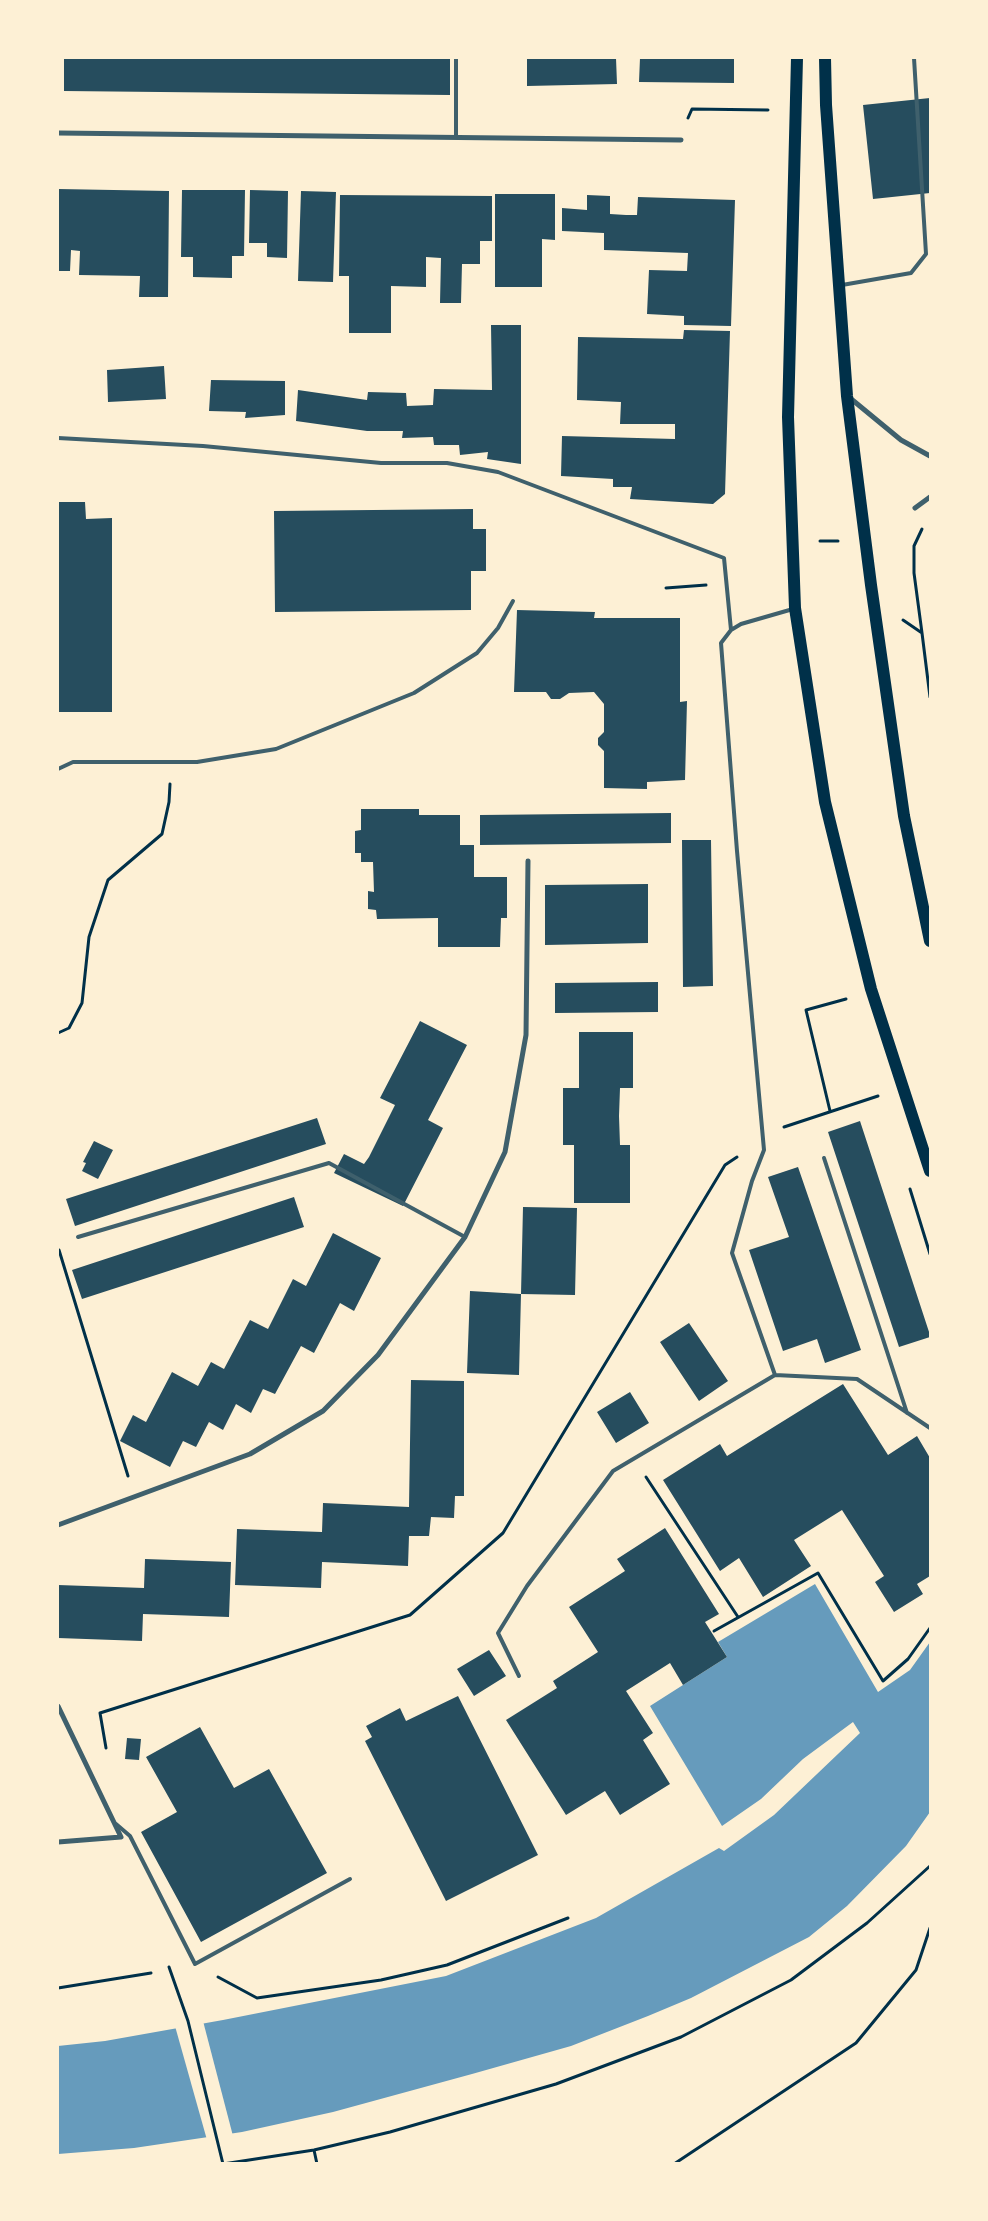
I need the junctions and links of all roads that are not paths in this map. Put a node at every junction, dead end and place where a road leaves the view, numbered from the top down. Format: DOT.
graph roads {
  1 [pos="456,58"];
  2 [pos="797,58"];
  3 [pos="825,58"];
  4 [pos="914,58"];
  5 [pos="58,133"];
  6 [pos="456,138"];
  7 [pos="681,140"];
  8 [pos="840,286"];
  9 [pos="848,396"];
  10 [pos="58,438"];
  11 [pos="930,456"];
  12 [pos="930,497"];
  13 [pos="915,508"];
  14 [pos="513,601"];
  15 [pos="795,608"];
  16 [pos="731,630"];
  17 [pos="58,769"];
  18 [pos="528,861"];
  19 [pos="930,941"];
  20 [pos="824,1158"];
  21 [pos="930,1171"];
  22 [pos="78,1237"];
  23 [pos="465,1237"];
  24 [pos="775,1375"];
  25 [pos="907,1413"];
  26 [pos="930,1428"];
  27 [pos="58,1525"];
  28 [pos="519,1676"];
  29 [pos="58,1706"];
  30 [pos="113,1821"];
  31 [pos="58,1842"];
  32 [pos="350,1879"];
  1 -- 6 [label="lane"];
  2 -- 15 [label="main road"];
  3 -- 8 [label="main road"];
  4 -- 8 [label="lane"];
  5 -- 6 [label="street"];
  6 -- 7 [label="street"];
  8 -- 9 [label="main road"];
  9 -- 11 [label="street"];
  9 -- 19 [label="main road"];
  10 -- 16 [label="lane"];
  12 -- 13 [label="street"];
  14 -- 17 [label="lane"];
  15 -- 16 [label="lane"];
  15 -- 21 [label="main road"];
  16 -- 24 [label="lane"];
  18 -- 23 [label="street"];
  20 -- 25 [label="lane"];
  22 -- 23 [label="lane"];
  23 -- 27 [label="street"];
  24 -- 25 [label="lane"];
  24 -- 28 [label="lane"];
  25 -- 26 [label="lane"];
  29 -- 30 [label="street"];
  30 -- 31 [label="street"];
  30 -- 32 [label="lane"];
}
